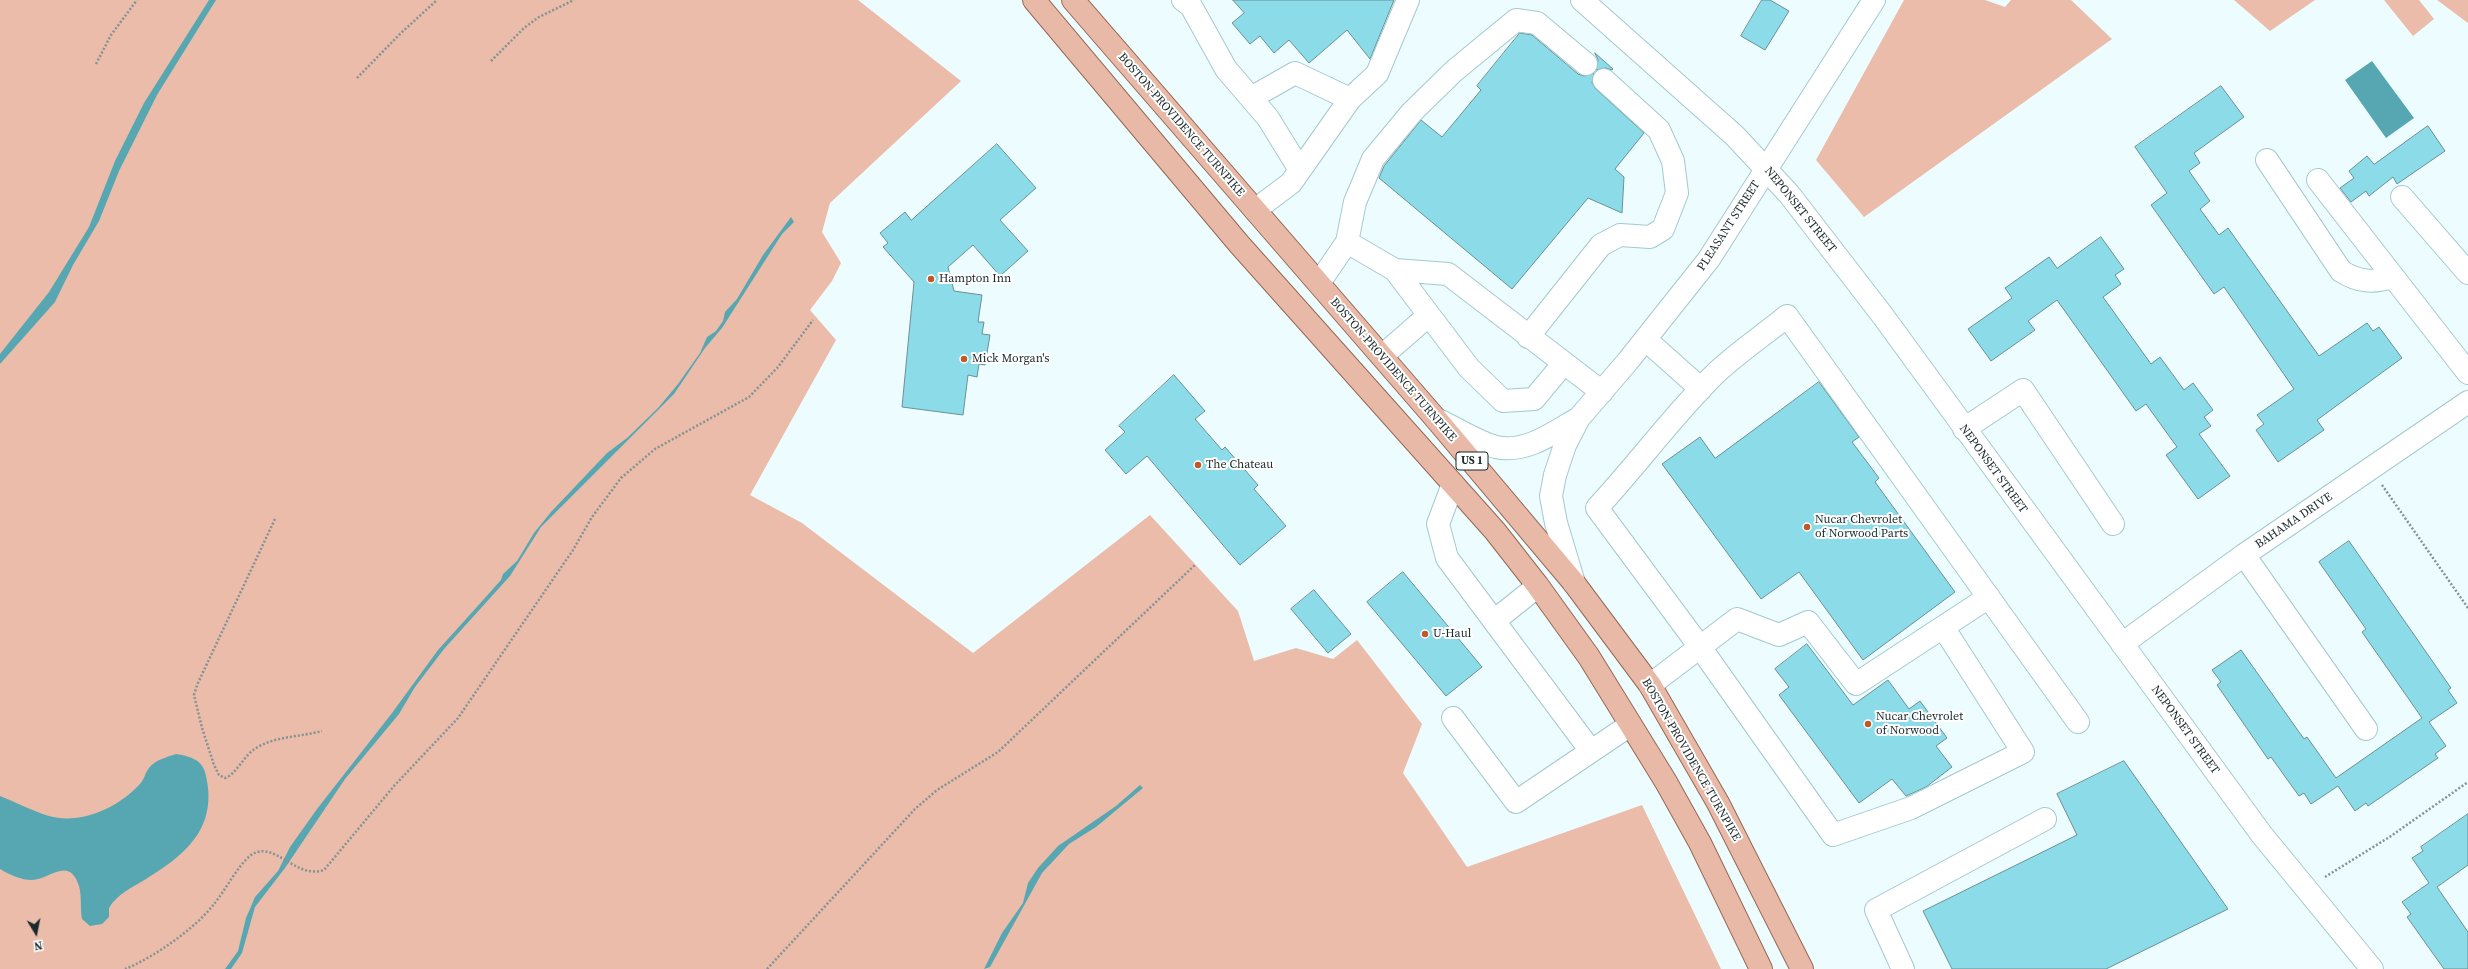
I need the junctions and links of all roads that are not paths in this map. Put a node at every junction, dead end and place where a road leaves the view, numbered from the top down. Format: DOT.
graph roads {
  1 [pos="1034,0"];
  2 [pos="1073,0"];
  3 [pos="1183,0"];
  4 [pos="1408,0"];
  5 [pos="1582,0"];
  6 [pos="1874,0"];
  7 [pos="1586,64"];
  8 [pos="1604,80"];
  9 [pos="1251,98"];
  10 [pos="1350,99"];
  11 [pos="2267,160"];
  12 [pos="1766,168"];
  13 [pos="1300,170"];
  14 [pos="2318,180"];
  15 [pos="2402,197"];
  16 [pos="1255,210"];
  17 [pos="1347,242"];
  18 [pos="1396,270"];
  19 [pos="2468,273"];
  20 [pos="2393,277"];
  21 [pos="1318,283"];
  22 [pos="1429,315"];
  23 [pos="1528,337"];
  24 [pos="1646,339"];
  25 [pos="1382,356"];
  26 [pos="1564,363"];
  27 [pos="2468,373"];
  28 [pos="1701,389"];
  29 [pos="1602,392"];
  30 [pos="2468,402"];
  31 [pos="1579,418"];
  32 [pos="1436,419"];
  33 [pos="1964,428"];
  34 [pos="1453,484"];
  35 [pos="2113,524"];
  36 [pos="2244,555"];
  37 [pos="1574,583"];
  38 [pos="1538,586"];
  39 [pos="1988,597"];
  40 [pos="1494,621"];
  41 [pos="1943,627"];
  42 [pos="2122,644"];
  43 [pos="1700,647"];
  44 [pos="1650,685"];
  45 [pos="1453,718"];
  46 [pos="2078,722"];
  47 [pos="1630,725"];
  48 [pos="2366,730"];
  49 [pos="1591,751"];
  50 [pos="2045,819"];
  51 [pos="1761,969"];
  52 [pos="1802,969"];
  53 [pos="1903,969"];
  54 [pos="2372,969"];
  1 -- 34 [label="main road, US 1"];
  2 -- 16 [label="main road, BOSTON-PROVIDENCE TURNPIKE / US 1"];
  3 -- 9 [label="street"];
  4 -- 10 [label="street"];
  5 -- 12 [label="street, NEPONSET STREET"];
  6 -- 12 [label="street, PLEASANT STREET"];
  7 -- 17 [label="street"];
  8 -- 23 [label="street"];
  9 -- 10 [label="street"];
  9 -- 13 [label="street"];
  10 -- 13 [label="street"];
  11 -- 20 [label="street"];
  12 -- 24 [label="street, PLEASANT STREET"];
  12 -- 33 [label="street, NEPONSET STREET"];
  13 -- 16 [label="street"];
  14 -- 20 [label="street"];
  15 -- 19 [label="street"];
  16 -- 21 [label="main road, BOSTON-PROVIDENCE TURNPIKE / US 1"];
  17 -- 18 [label="street"];
  17 -- 21 [label="street"];
  18 -- 22 [label="street"];
  18 -- 23 [label="street"];
  20 -- 27 [label="street"];
  21 -- 25 [label="main road, BOSTON-PROVIDENCE TURNPIKE / US 1"];
  22 -- 25 [label="street"];
  22 -- 26 [label="street"];
  23 -- 26 [label="street"];
  24 -- 28 [label="street"];
  24 -- 29 [label="street, PLEASANT STREET"];
  25 -- 32 [label="main road, BOSTON-PROVIDENCE TURNPIKE / US 1"];
  26 -- 29 [label="street"];
  28 -- 39 [label="street"];
  28 -- 43 [label="street"];
  29 -- 31 [label="street, PLEASANT STREET"];
  30 -- 36 [label="street, BAHAMA DRIVE"];
  31 -- 32 [label="street, PLEASANT STREET"];
  31 -- 37 [label="street, PLEASANT STREET"];
  32 -- 37 [label="main road, BOSTON-PROVIDENCE TURNPIKE / US 1"];
  33 -- 35 [label="street"];
  33 -- 42 [label="street, NEPONSET STREET"];
  34 -- 38 [label="main road, US 1"];
  34 -- 40 [label="street"];
  36 -- 42 [label="street, BAHAMA DRIVE"];
  36 -- 48 [label="street"];
  37 -- 44 [label="main road, BOSTON-PROVIDENCE TURNPIKE / US 1"];
  38 -- 40 [label="street"];
  38 -- 47 [label="main road, US 1"];
  39 -- 41 [label="street"];
  39 -- 46 [label="street"];
  40 -- 49 [label="street"];
  41 -- 43 [label="street"];
  41 -- 43 [label="street"];
  42 -- 54 [label="street, NEPONSET STREET"];
  43 -- 44 [label="street"];
  44 -- 52 [label="main road, BOSTON-PROVIDENCE TURNPIKE / US 1"];
  45 -- 49 [label="street"];
  47 -- 49 [label="street"];
  47 -- 51 [label="main road, US 1"];
  50 -- 53 [label="street"];
}
